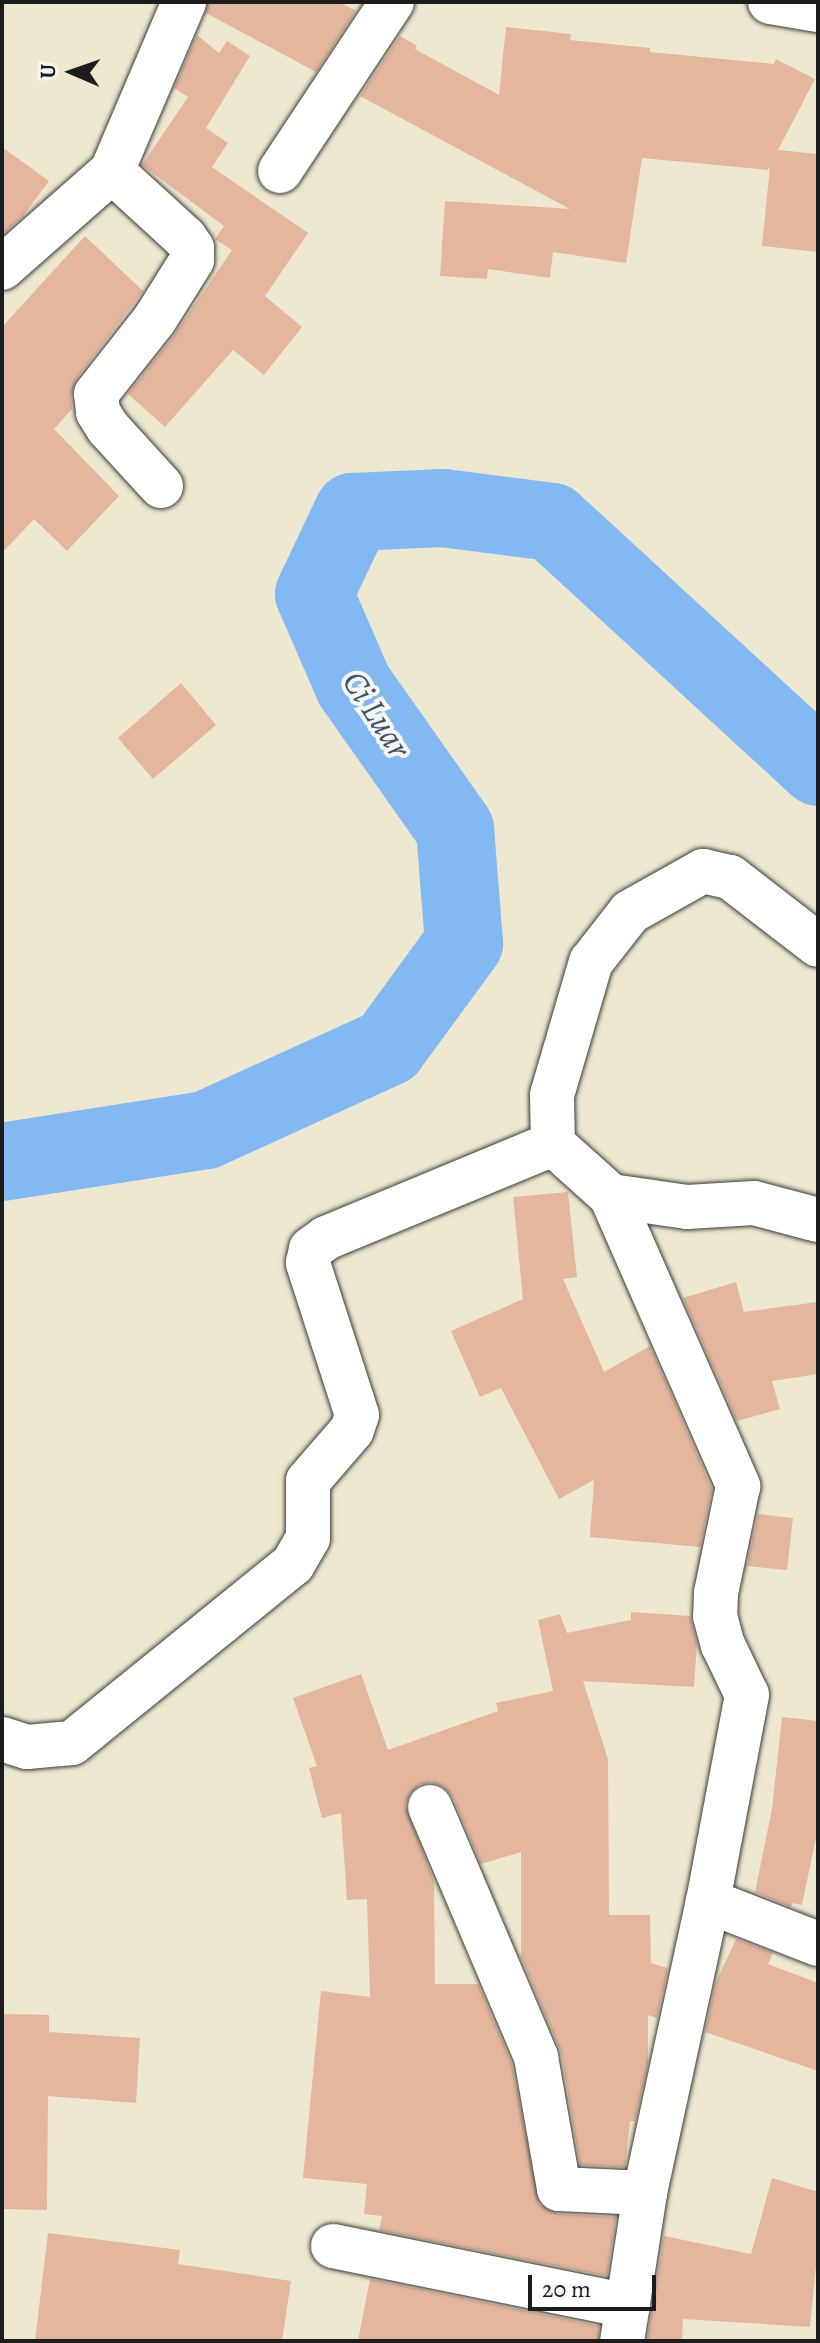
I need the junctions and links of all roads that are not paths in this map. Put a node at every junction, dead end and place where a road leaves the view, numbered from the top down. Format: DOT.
graph roads {
  1 [pos="184,2"];
  2 [pos="392,2"];
  3 [pos="770,2"];
  4 [pos="818,10"];
  5 [pos="112,171"];
  6 [pos="280,171"];
  7 [pos="2,268"];
  8 [pos="161,486"];
  9 [pos="818,945"];
  10 [pos="553,1144"];
  11 [pos="611,1196"];
  12 [pos="818,1220"];
  13 [pos="2,1739"];
  14 [pos="430,1807"];
  15 [pos="708,1901"];
  16 [pos="818,1944"];
  17 [pos="645,2193"];
  18 [pos="333,2246"];
  19 [pos="625,2324"];
  1 -- 5 [label="street"];
  2 -- 6 [label="street"];
  3 -- 4 [label="street"];
  5 -- 7 [label="street"];
  5 -- 8 [label="street"];
  9 -- 10 [label="street"];
  10 -- 11 [label="street"];
  10 -- 13 [label="street"];
  11 -- 12 [label="street"];
  11 -- 15 [label="street"];
  14 -- 17 [label="street"];
  15 -- 16 [label="street"];
  15 -- 17 [label="street"];
  17 -- 19 [label="street"];
  18 -- 19 [label="street"];
}
